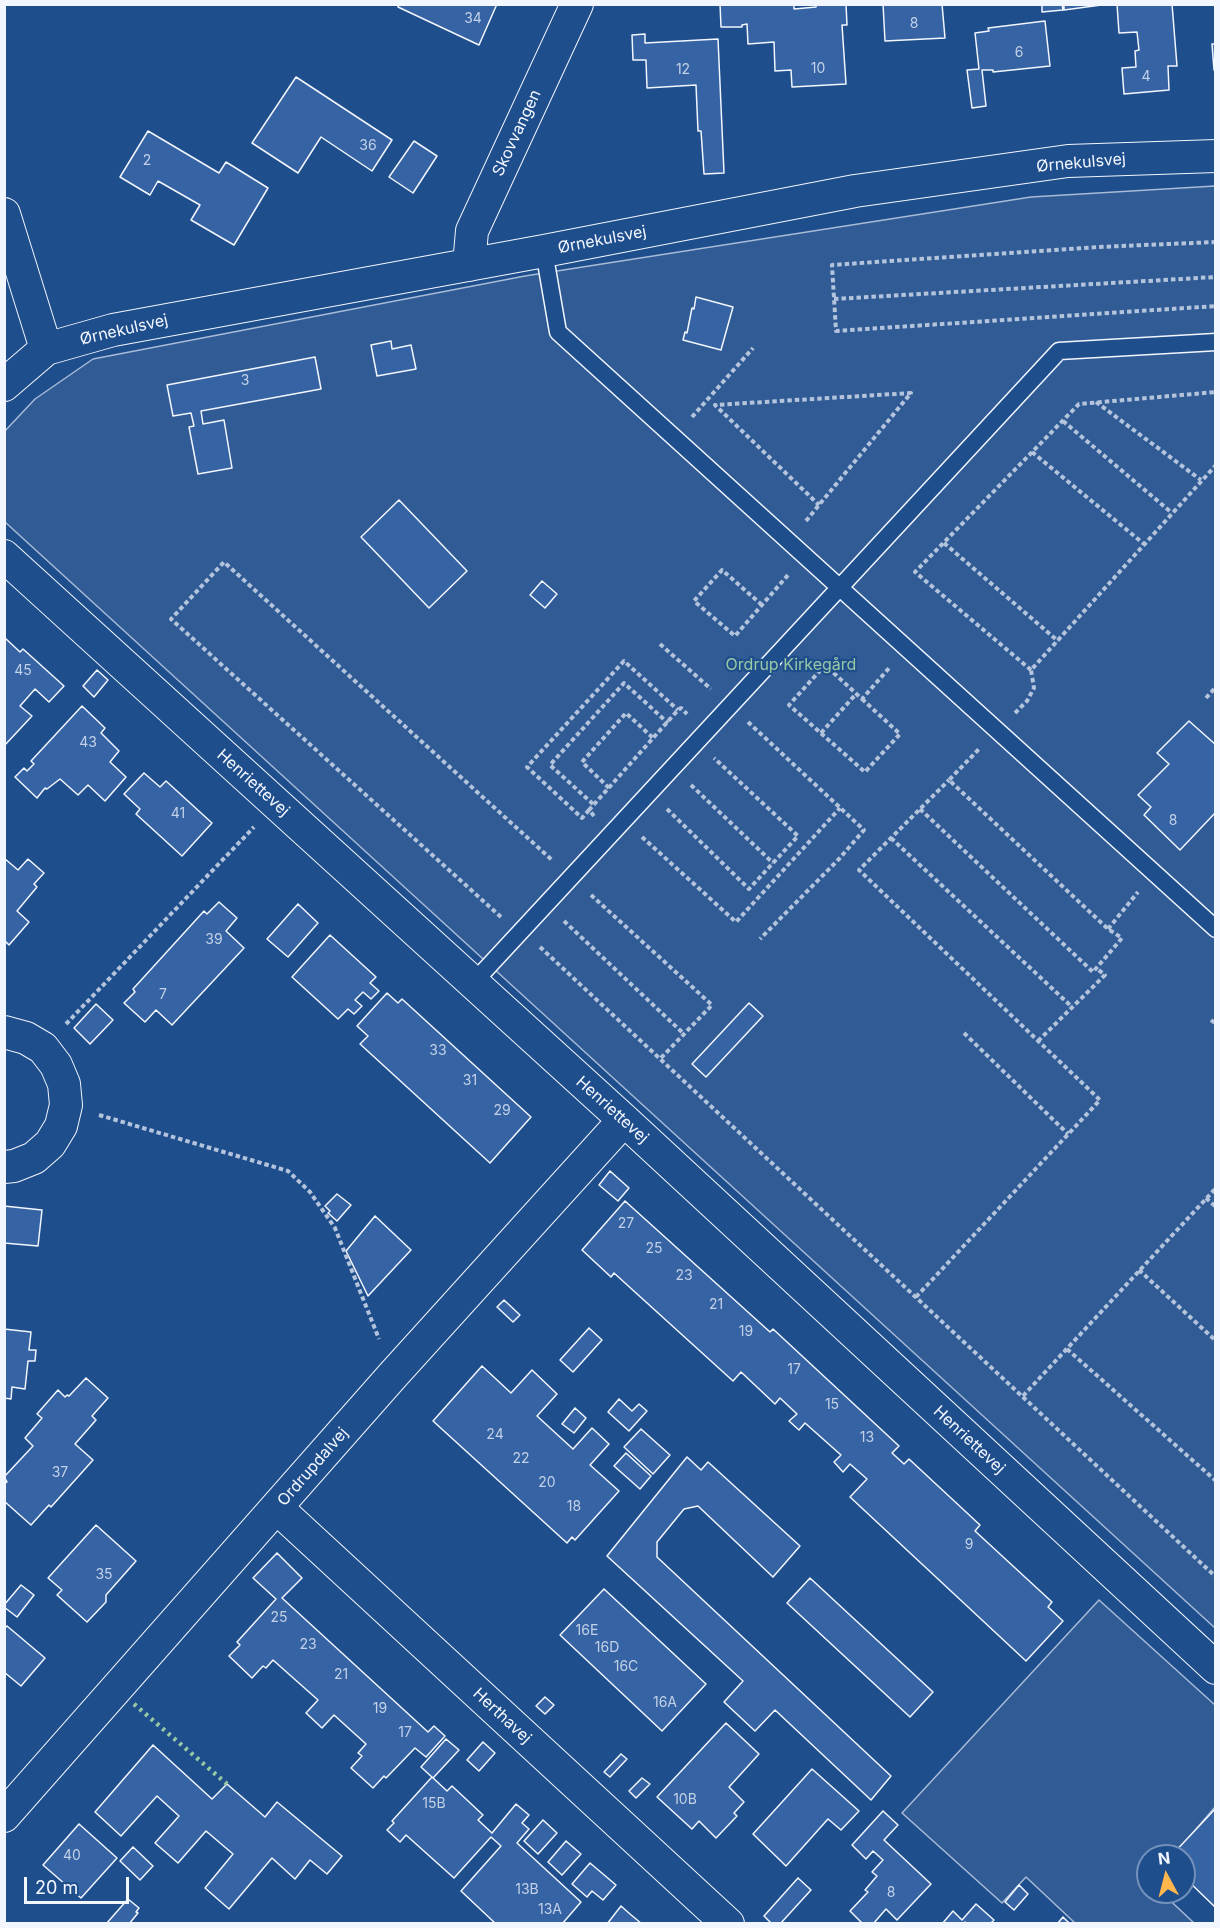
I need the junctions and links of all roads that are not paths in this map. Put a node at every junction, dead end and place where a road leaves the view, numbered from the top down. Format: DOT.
graph roads {
  1 [pos="577,4"];
  2 [pos="1215,156"];
  3 [pos="4,214"];
  4 [pos="544,251"];
  5 [pos="469,265"];
  6 [pos="1215,342"];
  7 [pos="46,349"];
  8 [pos="4,385"];
  9 [pos="4,556"];
  10 [pos="839,588"];
  11 [pos="1215,929"];
  12 [pos="473,983"];
  13 [pos="4,1032"];
  14 [pos="624,1120"];
  15 [pos="4,1167"];
  16 [pos="277,1508"];
  17 [pos="1215,1668"];
  18 [pos="4,1816"];
  19 [pos="728,1923"];
  1 -- 5 [label="street, Skovvangen"];
  2 -- 4 [label="street, Ørnekulsvej"];
  3 -- 7 [label="street"];
  4 -- 5 [label="street, Ørnekulsvej"];
  4 -- 10 [label="lane"];
  5 -- 7 [label="street, Ørnekulsvej"];
  6 -- 10 [label="lane"];
  7 -- 8 [label="street, Ørnekulsvej"];
  9 -- 12 [label="street, Henriettevej"];
  10 -- 11 [label="lane"];
  10 -- 12 [label="lane"];
  12 -- 14 [label="street, Henriettevej"];
  13 -- 15 [label="street"];
  14 -- 16 [label="street, Ordrupdalvej"];
  14 -- 17 [label="street, Henriettevej"];
  16 -- 18 [label="street, Ordrupdalvej"];
  16 -- 19 [label="street, Herthavej"];
}
